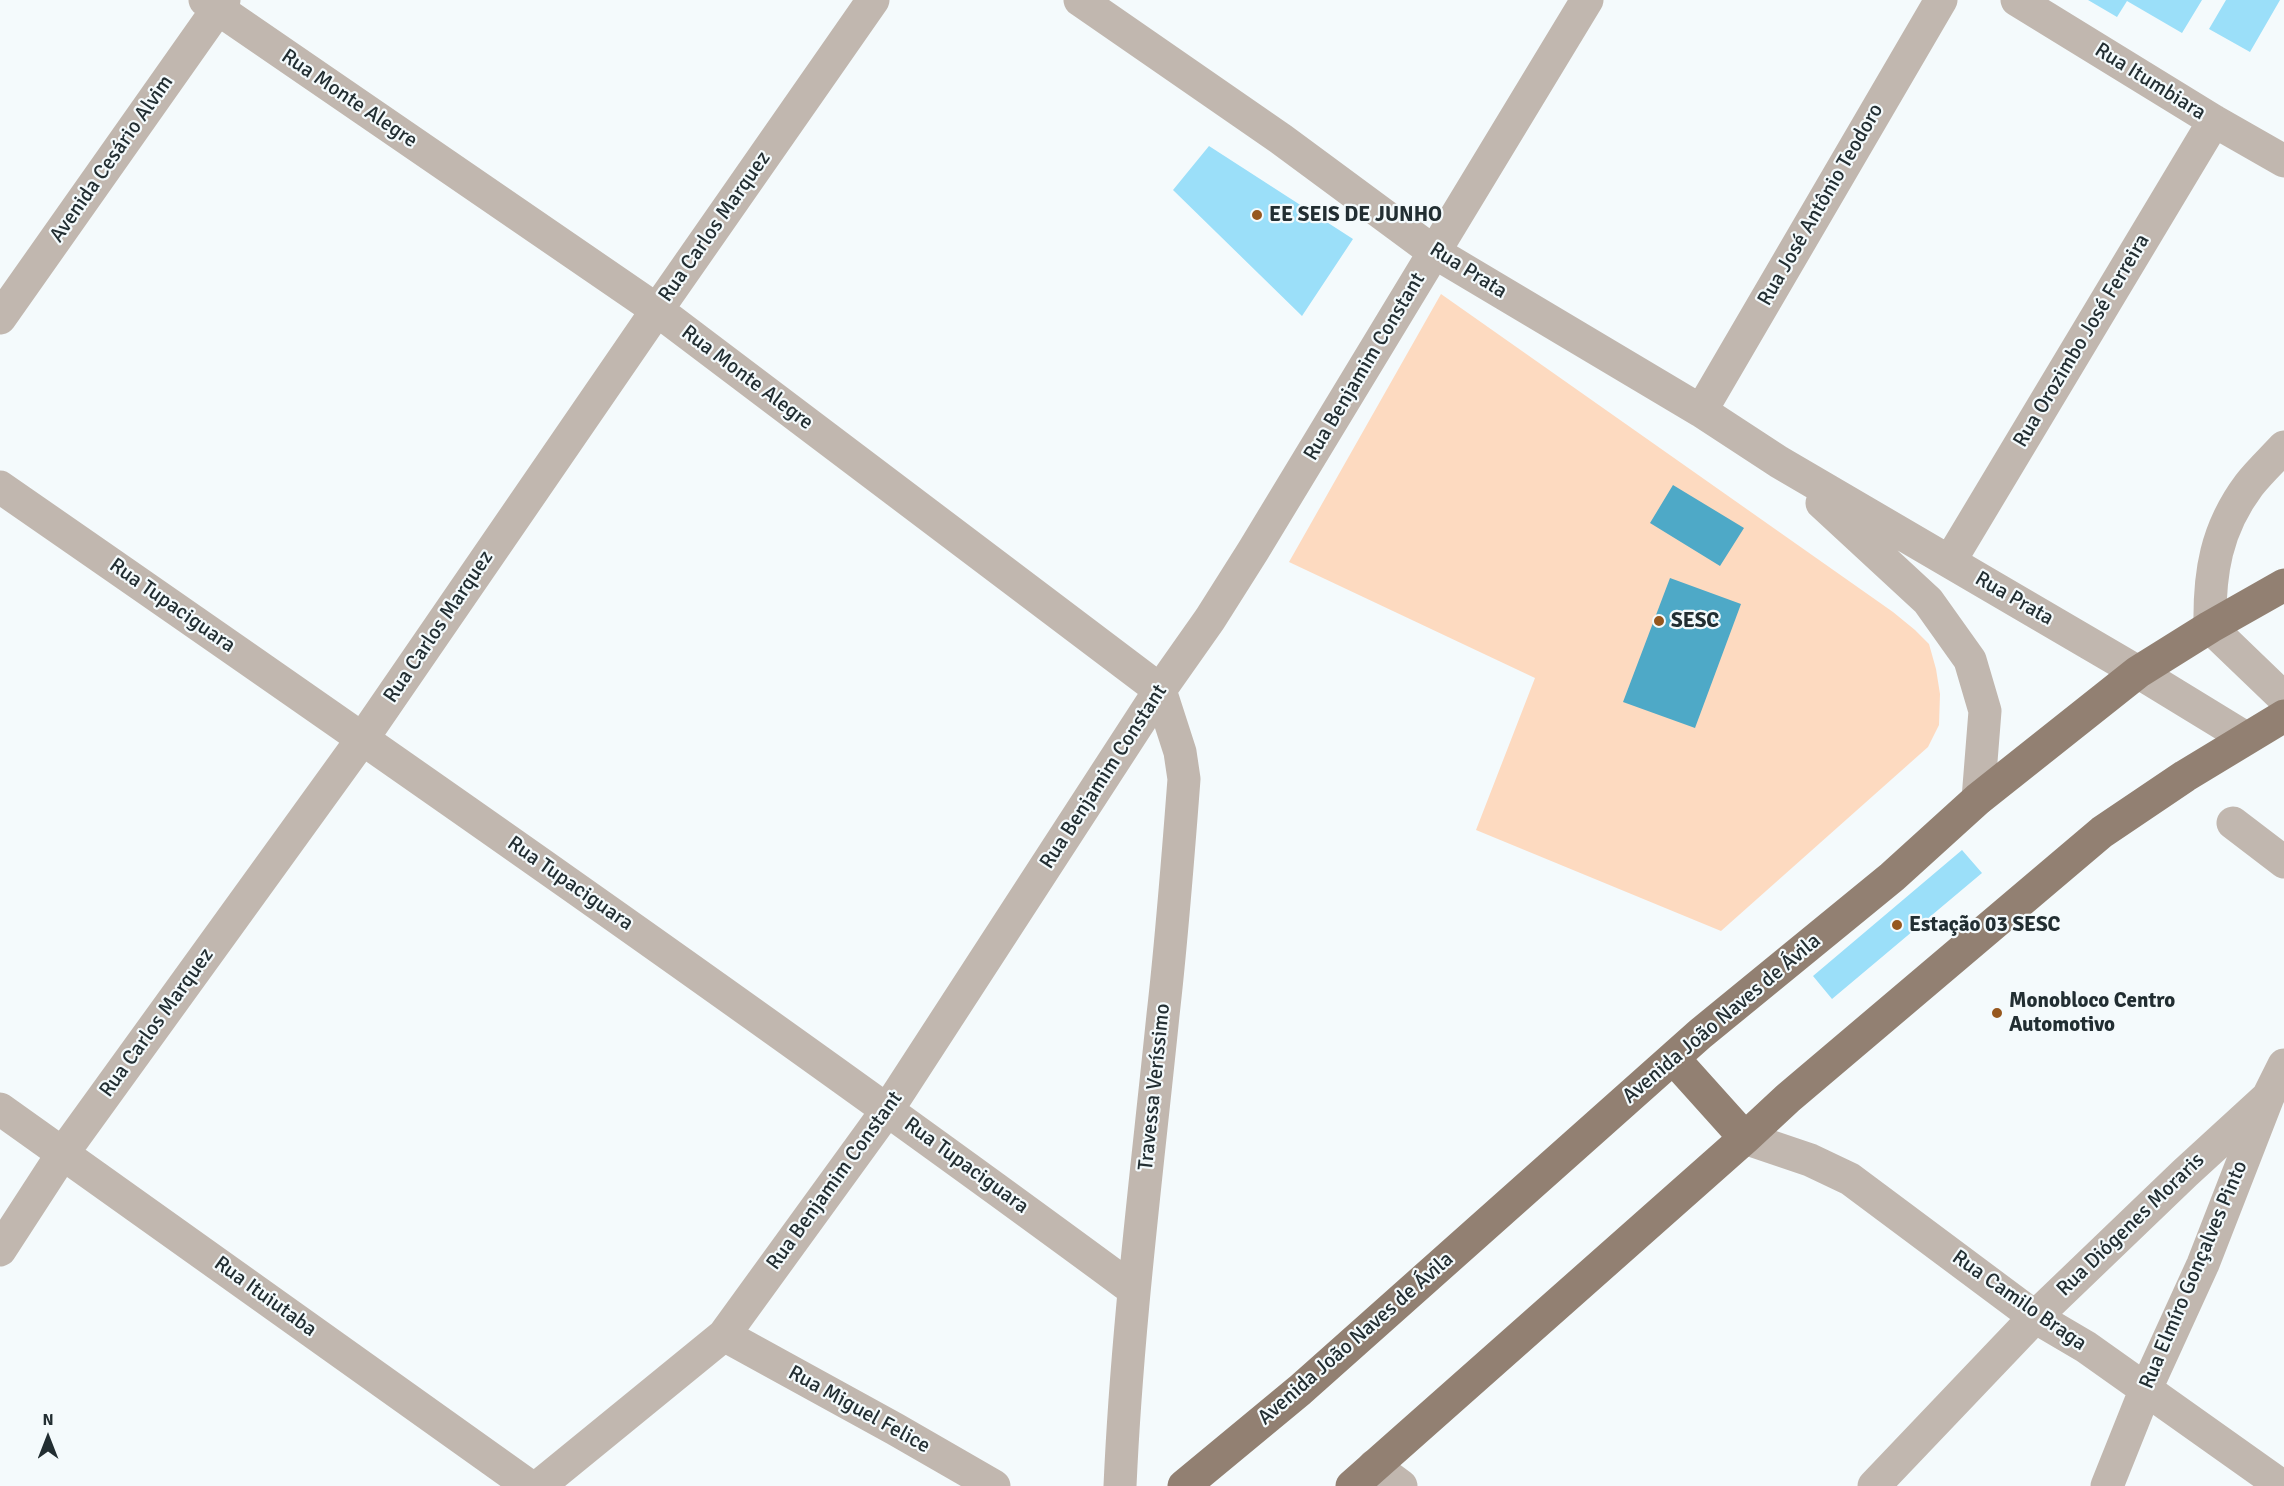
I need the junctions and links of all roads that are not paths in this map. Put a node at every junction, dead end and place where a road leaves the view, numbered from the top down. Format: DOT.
graph roads {
  1 [pos="873,0"];
  2 [pos="1080,0"];
  3 [pos="1587,0"];
  4 [pos="1941,0"];
  5 [pos="2017,0"];
  6 [pos="215,3"];
  7 [pos="2214,121"];
  8 [pos="2284,161"];
  9 [pos="1434,252"];
  10 [pos="657,310"];
  11 [pos="0,318"];
  12 [pos="1701,411"];
  13 [pos="2284,447"];
  14 [pos="1779,462"];
  15 [pos="0,488"];
  16 [pos="1950,561"];
  17 [pos="2284,585"];
  18 [pos="2210,627"];
  19 [pos="2138,672"];
  20 [pos="1160,690"];
  21 [pos="2284,699"];
  22 [pos="2284,716"];
  23 [pos="363,738"];
  24 [pos="2246,738"];
  25 [pos="1978,799"];
  26 [pos="2233,823"];
  27 [pos="2284,862"];
  28 [pos="1674,1059"];
  29 [pos="2284,1065"];
  30 [pos="2268,1097"];
  31 [pos="0,1109"];
  32 [pos="888,1109"];
  33 [pos="1745,1138"];
  34 [pos="63,1153"];
  35 [pos="0,1250"];
  36 [pos="1134,1290"];
  37 [pos="2035,1317"];
  38 [pos="724,1335"];
  39 [pos="2145,1390"];
  40 [pos="1363,1476"];
  41 [pos="529,1486"];
  42 [pos="539,1486"];
  43 [pos="994,1486"];
  44 [pos="1120,1486"];
  45 [pos="1184,1486"];
  46 [pos="1401,1486"];
  47 [pos="1874,1486"];
  48 [pos="2107,1486"];
  49 [pos="2282,1486"];
  1 -- 10 [label="street, Rua Carlos Marquez"];
  2 -- 9 [label="street, Rua Prata"];
  3 -- 9 [label="street, Rua Benjamim Constant"];
  4 -- 12 [label="street, Rua José Antônio Teodoro"];
  5 -- 7 [label="street, Rua Itumbiara"];
  6 -- 10 [label="street, Rua Monte Alegre"];
  6 -- 11 [label="street, Avenida Cesário Alvim"];
  7 -- 8 [label="street, Rua Itumbiara"];
  7 -- 16 [label="street, Rua Orozimbo José Ferreira"];
  9 -- 12 [label="street, Rua Prata"];
  9 -- 20 [label="street, Rua Benjamim Constant"];
  10 -- 20 [label="street, Rua Monte Alegre"];
  10 -- 23 [label="street, Rua Carlos Marquez"];
  12 -- 14 [label="street, Rua Prata"];
  13 -- 18 [label="street"];
  14 -- 16 [label="street, Rua Prata"];
  14 -- 25 [label="street, Rua Prata"];
  15 -- 23 [label="street, Rua Tupaciguara"];
  16 -- 19 [label="street, Rua Prata"];
  17 -- 18 [label="main road, Avenida João Naves de Ávila"];
  18 -- 19 [label="main road, Avenida João Naves de Ávila"];
  18 -- 21 [label="street"];
  19 -- 24 [label="street, Rua Prata"];
  19 -- 25 [label="main road, Avenida João Naves de Ávila"];
  20 -- 32 [label="street, Rua Benjamim Constant"];
  20 -- 36 [label="street, Travessa Veríssimo"];
  22 -- 24 [label="main road"];
  23 -- 32 [label="street, Rua Tupaciguara"];
  23 -- 34 [label="street, Rua Carlos Marquez"];
  24 -- 33 [label="main road"];
  25 -- 28 [label="main road, Avenida João Naves de Ávila"];
  26 -- 27 [label="street"];
  28 -- 33 [label="main road"];
  28 -- 45 [label="main road, Avenida João Naves de Ávila"];
  29 -- 30 [label="street, Rua Elmíro Gonçalves Pinto"];
  30 -- 37 [label="street, Rua Diógenes Moraris"];
  30 -- 39 [label="street, Rua Elmíro Gonçalves Pinto"];
  31 -- 34 [label="street, Rua Ituiutaba"];
  32 -- 36 [label="street, Rua Tupaciguara"];
  32 -- 38 [label="street, Rua Benjamim Constant"];
  33 -- 37 [label="street, Rua Camilo Braga"];
  33 -- 40 [label="main road"];
  34 -- 35 [label="street, Rua Carlos Marquez"];
  34 -- 41 [label="street, Rua Ituiutaba"];
  36 -- 44 [label="street, Travessa Veríssimo"];
  37 -- 39 [label="street, Rua Camilo Braga"];
  37 -- 47 [label="street, Rua Diógenes Moraris"];
  38 -- 42 [label="street, Rua Benjamim Constant"];
  38 -- 43 [label="street, Rua Miguel Felice"];
  39 -- 48 [label="street, Rua Elmíro Gonçalves Pinto"];
  39 -- 49 [label="street, Rua Camilo Braga"];
  40 -- 46 [label="street"];
}
